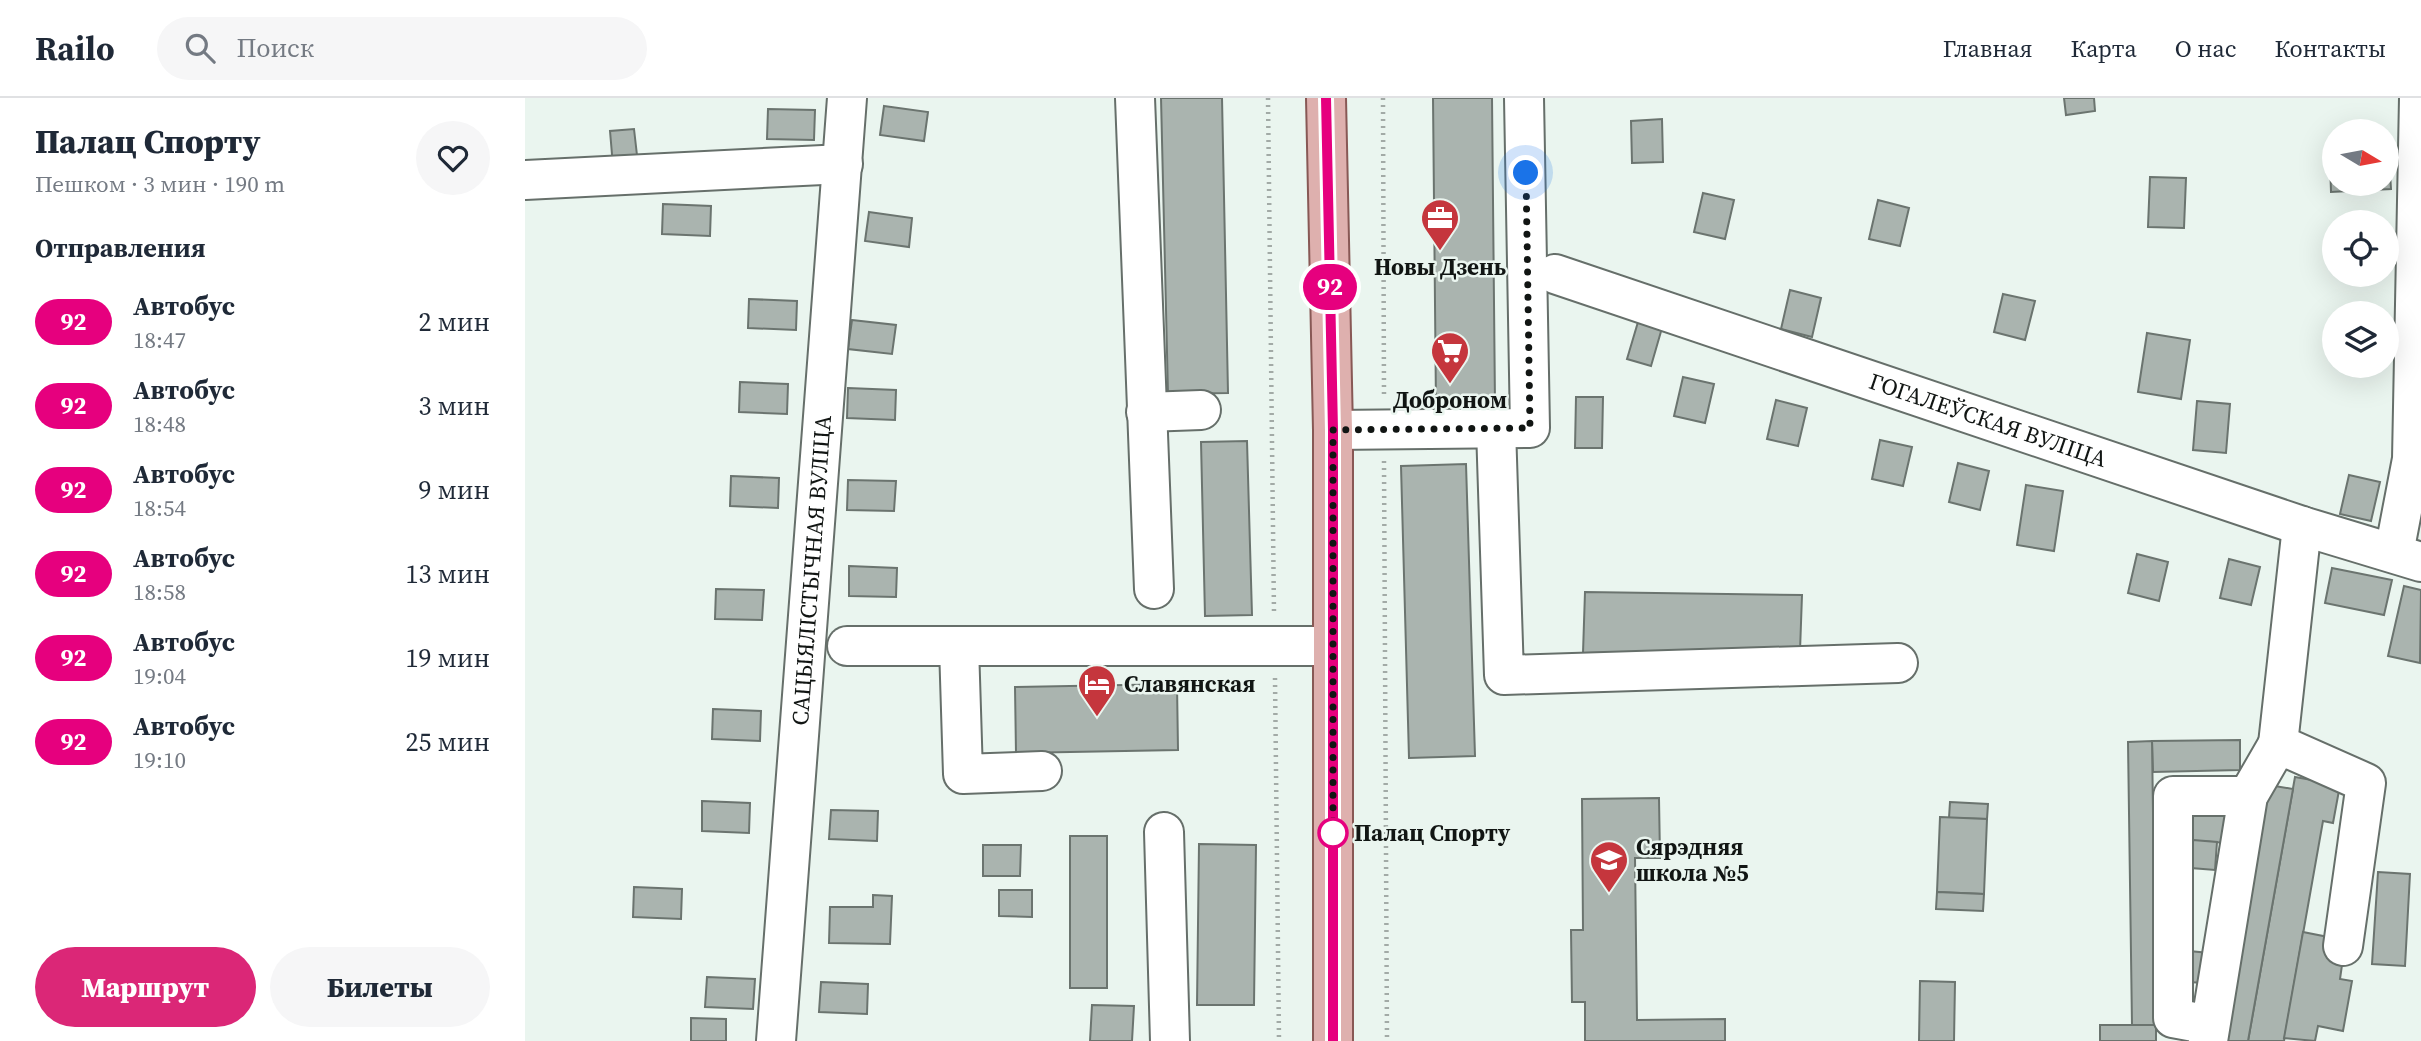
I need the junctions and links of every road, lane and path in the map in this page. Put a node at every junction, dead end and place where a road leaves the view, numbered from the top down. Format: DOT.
graph roads {
  1 [pos="847,98"];
  2 [pos="1135,98"];
  3 [pos="1268,98"];
  4 [pos="1326,98"];
  5 [pos="1524,98"];
  6 [pos="2419,98"];
  7 [pos="843,164"];
  8 [pos="525,180"];
  9 [pos="1555,274"];
  10 [pos="1201,410"];
  11 [pos="1146,412"];
  12 [pos="1496,428"];
  13 [pos="1333,430"];
  14 [pos="2302,526"];
  15 [pos="2407,557"];
  16 [pos="1154,589"];
  17 [pos="847,646"];
  18 [pos="959,646"];
  19 [pos="1275,646"];
  20 [pos="1333,646"];
  21 [pos="1898,663"];
  22 [pos="1385,715"];
  23 [pos="2278,744"];
  24 [pos="1042,771"];
  25 [pos="2248,796"];
  26 [pos="1164,832"];
  27 [pos="2173,890"];
  28 [pos="2231,896"];
  29 [pos="2343,946"];
  30 [pos="2209,1033"];
  31 [pos="776,1041"];
  32 [pos="1170,1041"];
  33 [pos="1279,1041"];
  34 [pos="1333,1041"];
  35 [pos="1387,1041"];
  1 -- 7 [label="street, САЦЫЯЛІСТЫЧНАЯ ВУЛІЦА"];
  2 -- 11 [label="street"];
  3 -- 19 [label="path"];
  4 -- 13 [label="main road"];
  5 -- 12 [label="street"];
  6 -- 15 [label="street"];
  7 -- 8 [label="street"];
  7 -- 31 [label="street, САЦЫЯЛІСТЫЧНАЯ ВУЛІЦА"];
  9 -- 14 [label="street, ГОГАЛЕЎСКАЯ ВУЛІЦА"];
  10 -- 11 [label="street"];
  11 -- 16 [label="street"];
  12 -- 13 [label="street"];
  12 -- 21 [label="street"];
  13 -- 20 [label="main road"];
  14 -- 15 [label="street, ГОГАЛЕЎСКАЯ ВУЛІЦА"];
  14 -- 23 [label="street"];
  17 -- 18 [label="street"];
  18 -- 19 [label="street"];
  18 -- 24 [label="street"];
  19 -- 20 [label="street"];
  19 -- 33 [label="path"];
  20 -- 34 [label="main road"];
  22 -- 35 [label="path"];
  23 -- 25 [label="street"];
  23 -- 29 [label="street"];
  25 -- 27 [label="street"];
  25 -- 28 [label="street"];
  26 -- 32 [label="street"];
  27 -- 28 [label="street"];
  27 -- 30 [label="street"];
  28 -- 30 [label="street"];
}
